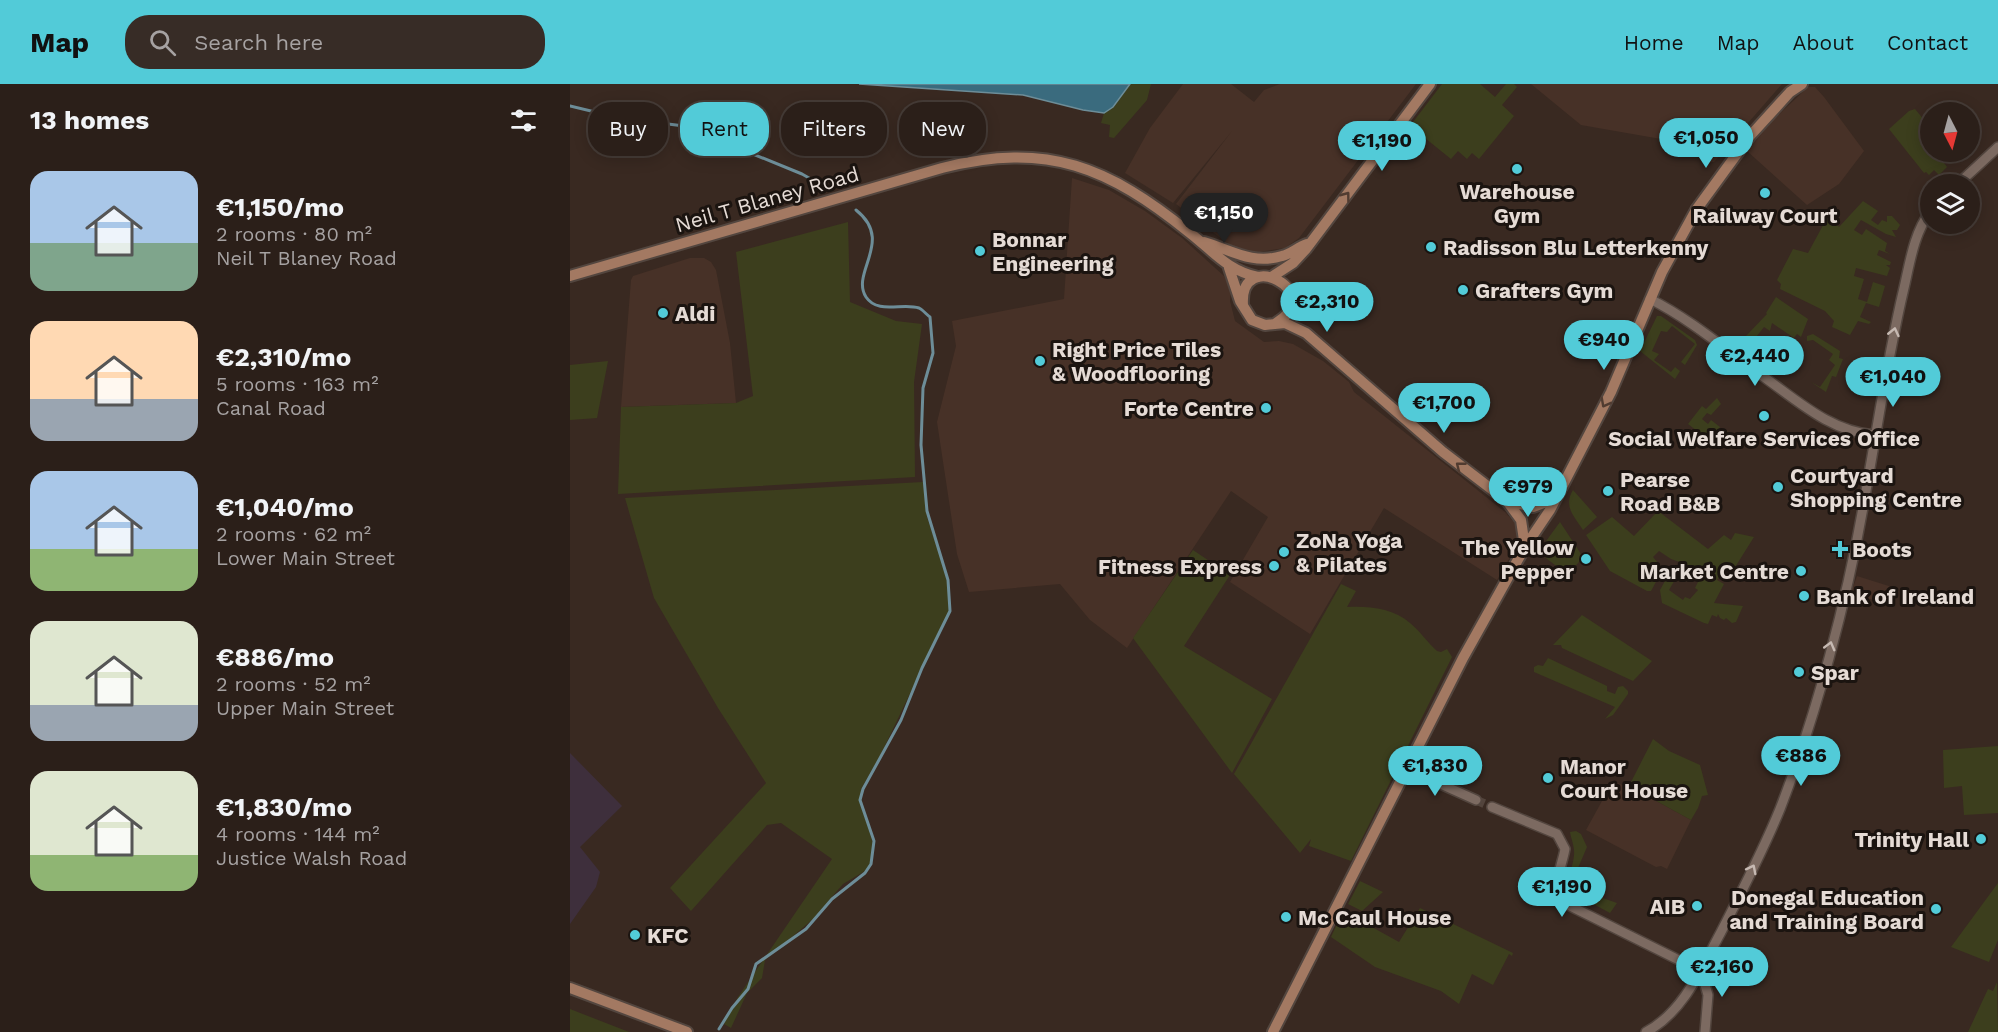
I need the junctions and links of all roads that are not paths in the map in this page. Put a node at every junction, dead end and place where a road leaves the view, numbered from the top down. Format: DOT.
graph roads {
  1 [pos="1430,84"];
  2 [pos="1802,84"];
  3 [pos="1791,88"];
  4 [pos="1998,147"];
  5 [pos="1969,174"];
  6 [pos="1920,227"];
  7 [pos="1200,241"];
  8 [pos="1310,243"];
  9 [pos="1229,268"];
  10 [pos="570,276"];
  11 [pos="1273,276"];
  12 [pos="1258,277"];
  13 [pos="1650,299"];
  14 [pos="1243,305"];
  15 [pos="1273,325"];
  16 [pos="1874,435"];
  17 [pos="1552,500"];
  18 [pos="1507,501"];
  19 [pos="1525,547"];
  20 [pos="1407,769"];
  21 [pos="1476,800"];
  22 [pos="1492,807"];
  23 [pos="1701,971"];
  24 [pos="570,988"];
  25 [pos="687,1032"];
  26 [pos="1273,1032"];
  27 [pos="1646,1032"];
  28 [pos="1705,1032"];
  8 -- 1 [label="main road, one-way"];
  2 -- 3 [label="main road"];
  3 -- 13 [label="main road"];
  4 -- 5 [label="street"];
  16 -- 6 [label="street, one-way"];
  7 -- 8 [label="main road"];
  7 -- 9 [label="main road, Neil T Blaney Road"];
  7 -- 10 [label="main road, Neil T Blaney Road"];
  8 -- 11 [label="main road"];
  9 -- 12 [label="main road, Neil T Blaney Road"];
  9 -- 14 [label="main road, Neil T Blaney Road"];
  11 -- 12 [label="main road"];
  11 -- 15 [label="main road"];
  12 -- 14 [label="main road"];
  13 -- 16 [label="street"];
  13 -- 17 [label="main road, one-way"];
  14 -- 15 [label="main road"];
  18 -- 15 [label="main road, one-way"];
  23 -- 16 [label="street, one-way"];
  17 -- 18 [label="main road"];
  17 -- 19 [label="main road"];
  18 -- 19 [label="main road"];
  19 -- 20 [label="main road"];
  20 -- 21 [label="street"];
  20 -- 26 [label="main road"];
  22 -- 23 [label="street"];
  23 -- 27 [label="street"];
  23 -- 28 [label="street"];
  24 -- 25 [label="main road"];
}
